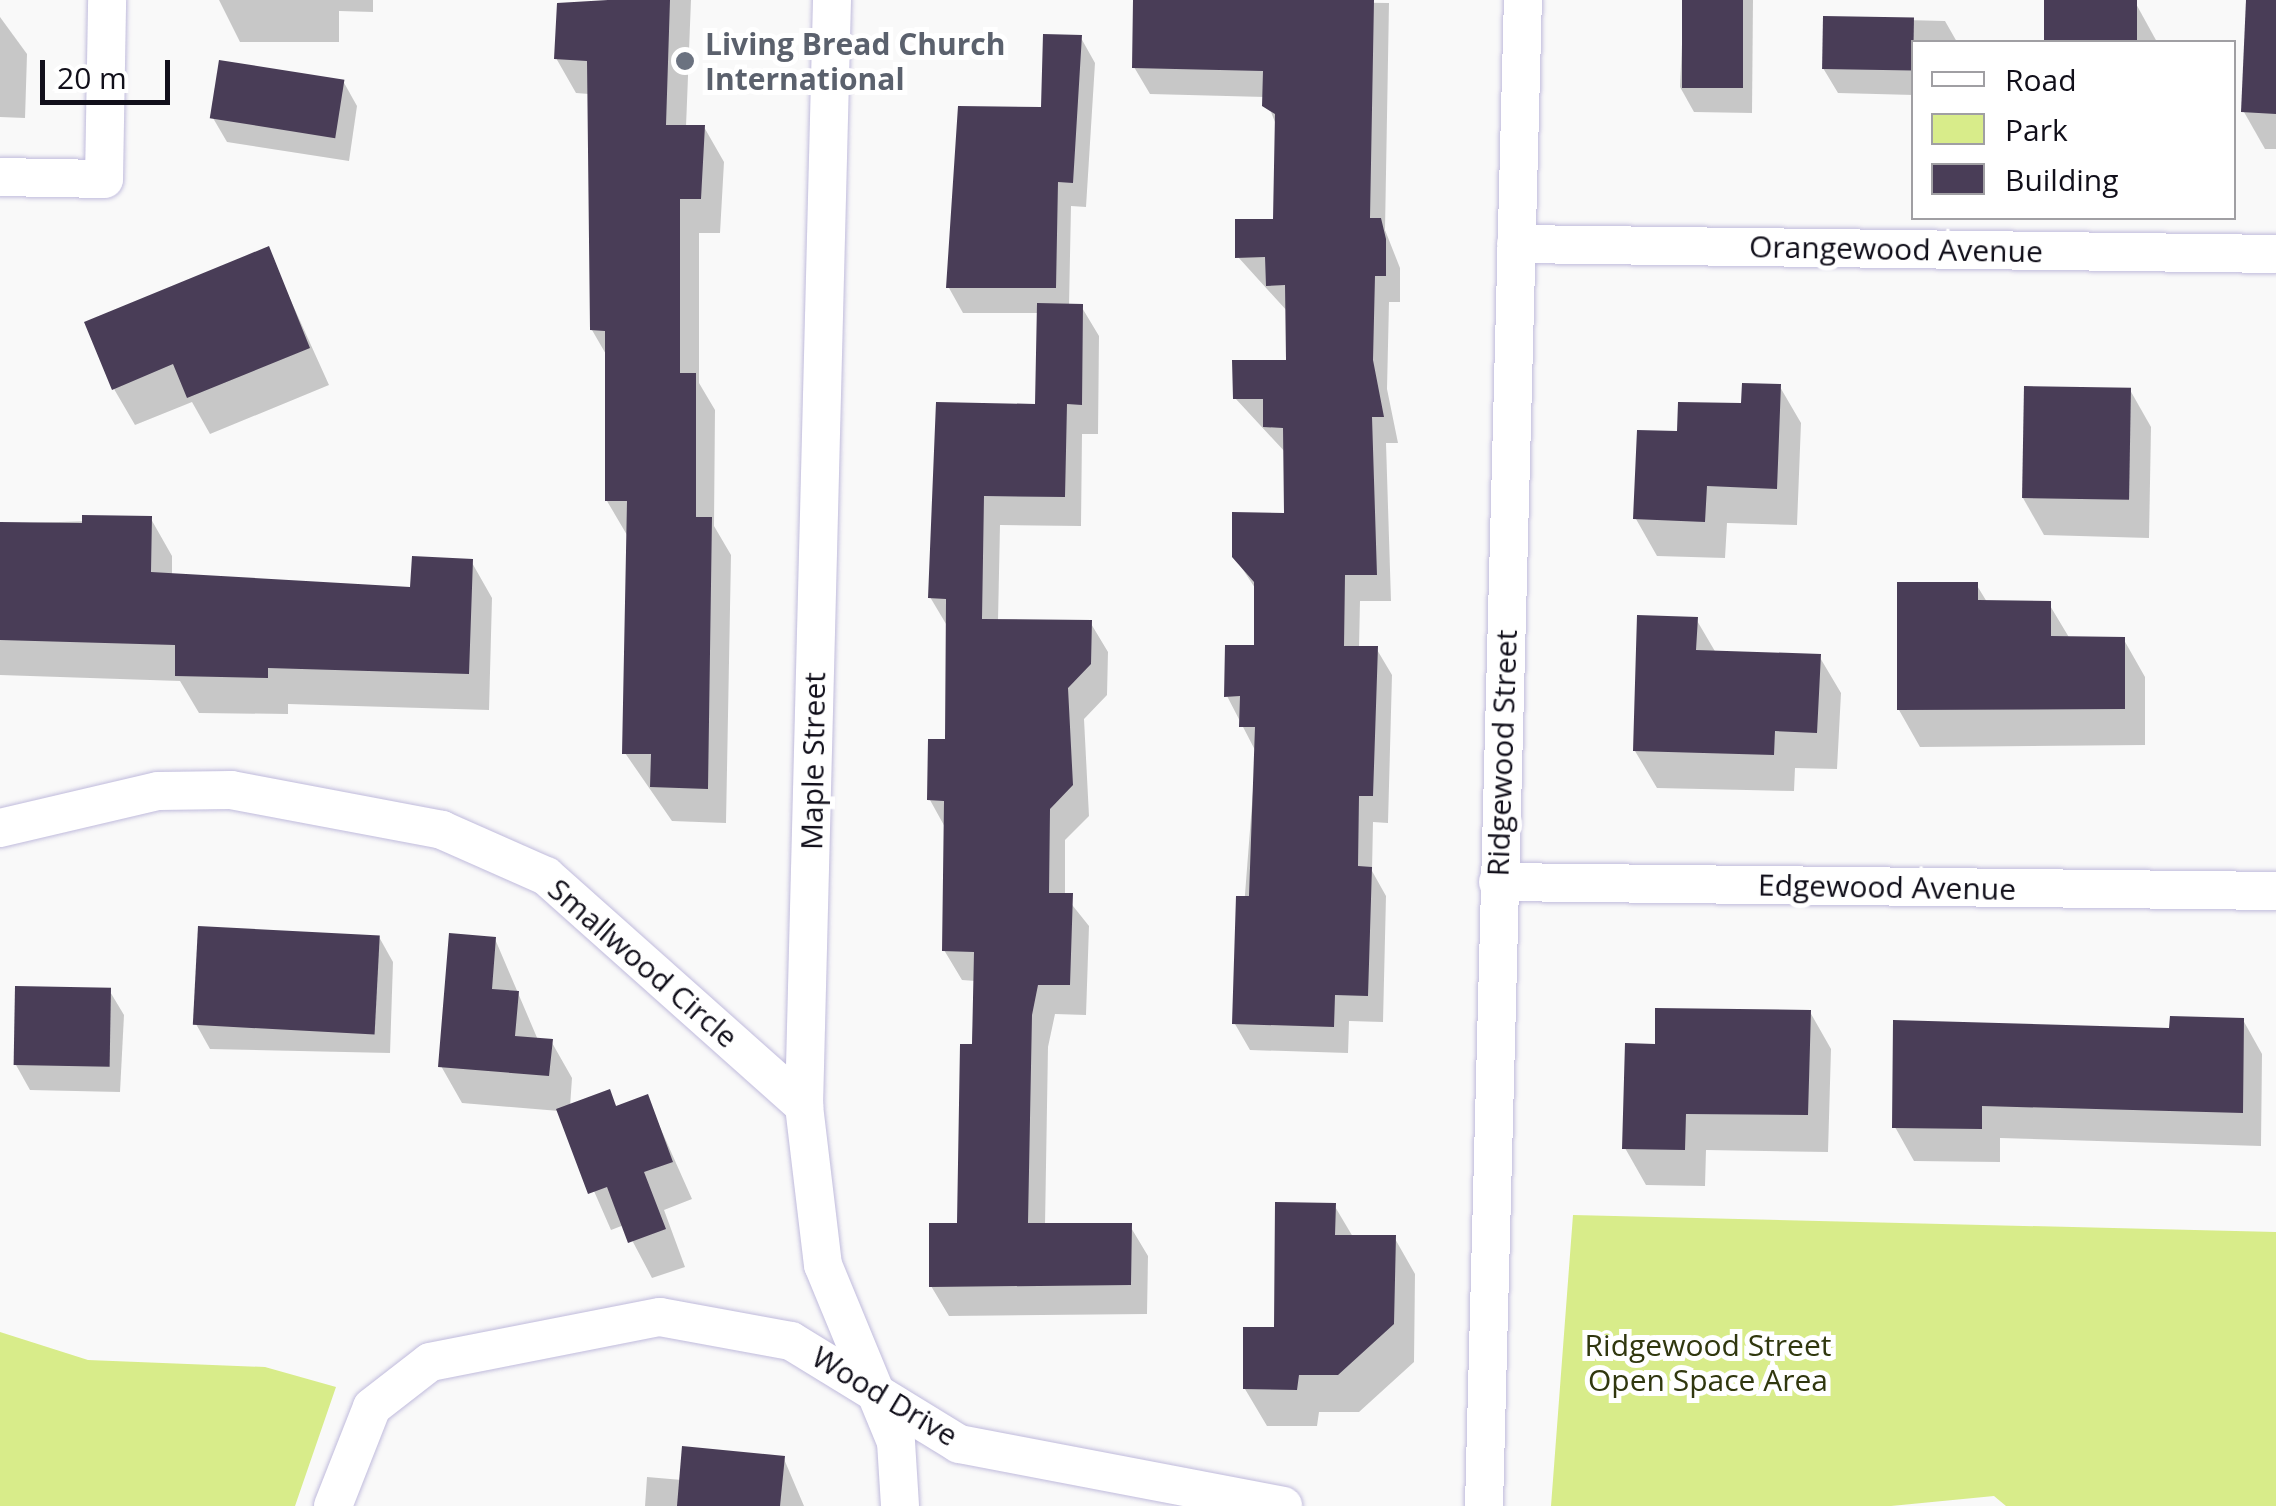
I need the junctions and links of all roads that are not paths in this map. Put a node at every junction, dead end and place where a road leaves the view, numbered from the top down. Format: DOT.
graph roads {
  1 [pos="106,0"];
  2 [pos="832,0"];
  3 [pos="1523,0"];
  4 [pos="0,177"];
  5 [pos="1516,244"];
  6 [pos="2276,254"];
  7 [pos="0,828"];
  8 [pos="1498,882"];
  9 [pos="2276,892"];
  10 [pos="804,1106"];
  11 [pos="863,1381"];
  12 [pos="332,1506"];
  13 [pos="900,1506"];
  14 [pos="1282,1506"];
  15 [pos="1484,1506"];
  1 -- 4 [label="street"];
  2 -- 10 [label="street, Maple Street"];
  3 -- 5 [label="street, Ridgewood Street"];
  5 -- 6 [label="street, Orangewood Avenue"];
  5 -- 8 [label="street, Ridgewood Street"];
  7 -- 10 [label="street, Smallwood Circle"];
  8 -- 9 [label="street, Edgewood Avenue"];
  8 -- 15 [label="street, Ridgewood Street"];
  10 -- 11 [label="street, Maple Street"];
  11 -- 12 [label="street, Wood Drive"];
  11 -- 13 [label="street, Maple Street"];
  11 -- 14 [label="street, Wood Drive"];
}
